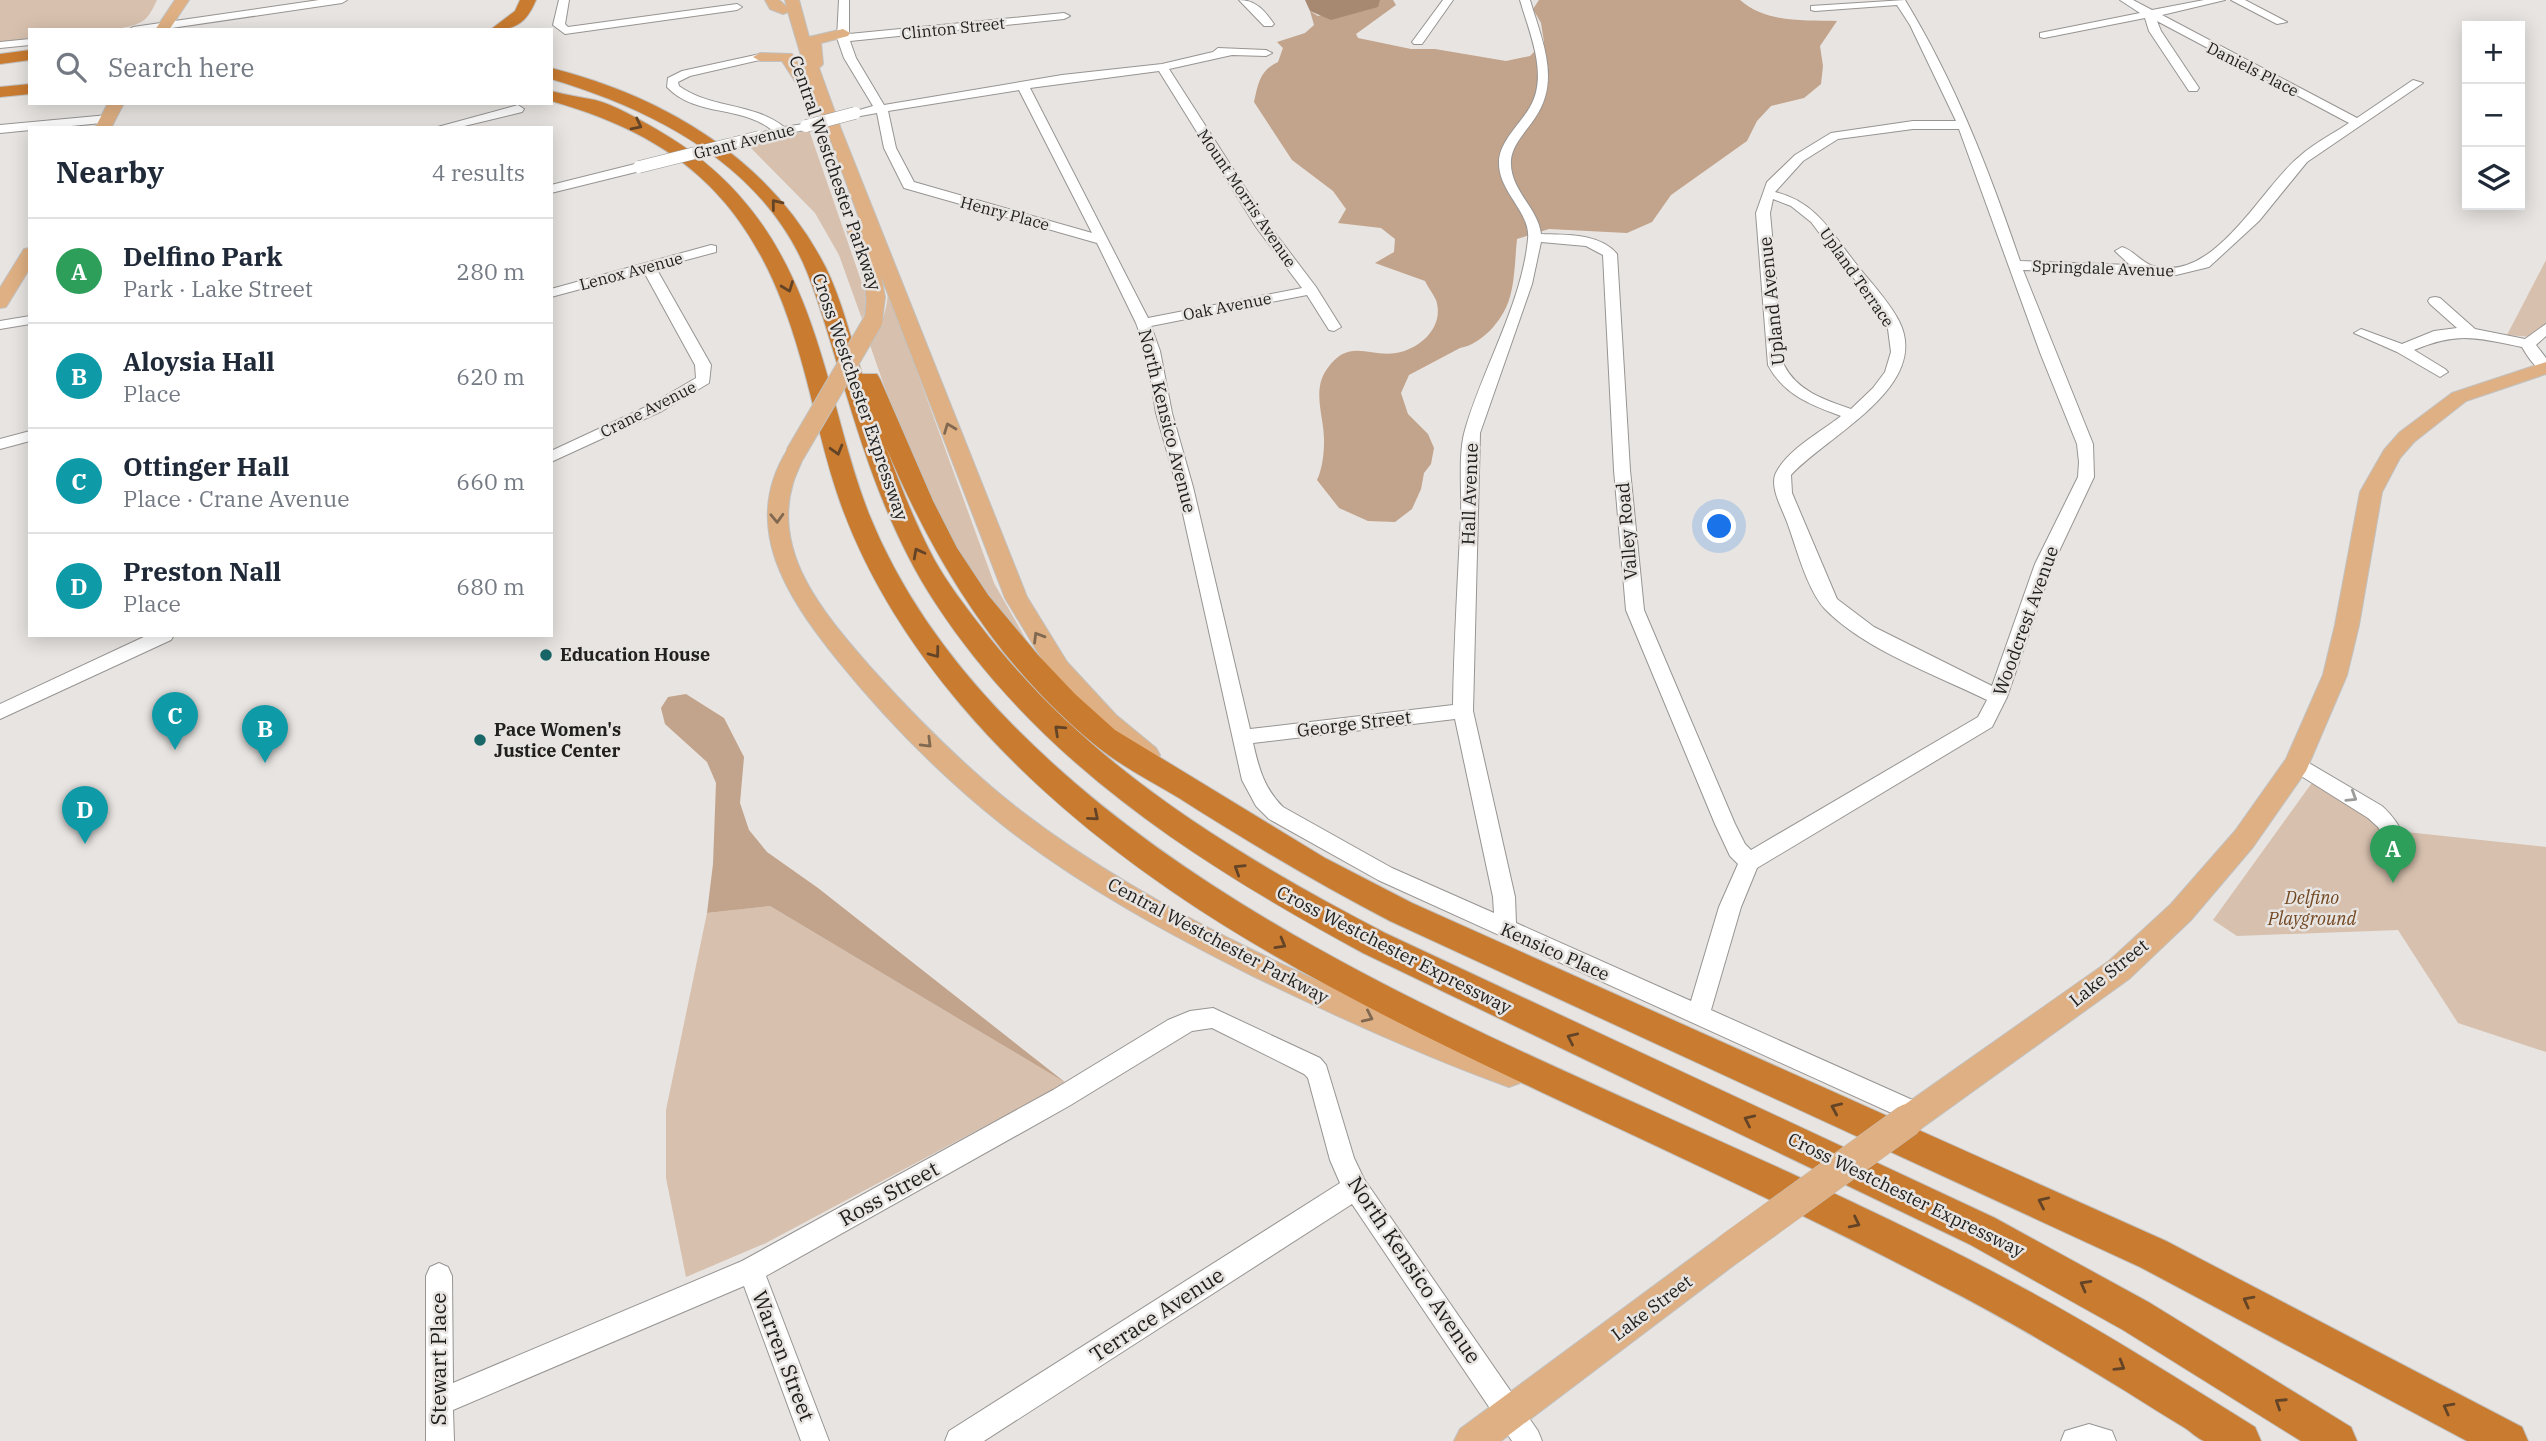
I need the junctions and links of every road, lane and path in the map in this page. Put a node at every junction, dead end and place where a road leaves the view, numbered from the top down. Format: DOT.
graph roads {
  1 [pos="181,0"];
  2 [pos="341,0"];
  3 [pos="564,0"];
  4 [pos="673,0"];
  5 [pos="844,0"];
  6 [pos="1244,0"];
  7 [pos="1448,0"];
  8 [pos="1525,0"];
  9 [pos="2125,0"];
  10 [pos="2220,0"];
  11 [pos="2236,0"];
  12 [pos="530,1"];
  13 [pos="1900,1"];
  14 [pos="785,5"];
  15 [pos="737,6"];
  16 [pos="1815,8"];
  17 [pos="2149,14"];
  18 [pos="673,16"];
  19 [pos="1063,16"];
  20 [pos="2281,22"];
  21 [pos="1268,24"];
  22 [pos="163,27"];
  23 [pos="501,28"];
  24 [pos="532,28"];
  25 [pos="843,33"];
  26 [pos="2044,35"];
  27 [pos="785,37"];
  28 [pos="28,42"];
  29 [pos="1418,42"];
  30 [pos="0,45"];
  31 [pos="1230,52"];
  32 [pos="1266,53"];
  33 [pos="28,55"];
  34 [pos="760,57"];
  35 [pos="0,60"];
  36 [pos="553,63"];
  37 [pos="28,66"];
  38 [pos="1162,67"];
  39 [pos="0,70"];
  40 [pos="553,74"];
  41 [pos="1062,79"];
  42 [pos="2417,83"];
  43 [pos="1023,85"];
  44 [pos="598,87"];
  45 [pos="812,87"];
  46 [pos="2193,88"];
  47 [pos="28,89"];
  48 [pos="553,91"];
  49 [pos="0,92"];
  50 [pos="553,97"];
  51 [pos="115,105"];
  52 [pos="518,108"];
  53 [pos="880,109"];
  54 [pos="610,112"];
  55 [pos="106,123"];
  56 [pos="2358,123"];
  57 [pos="1964,125"];
  58 [pos="53,126"];
  59 [pos="452,126"];
  60 [pos="28,127"];
  61 [pos="0,129"];
  62 [pos="782,132"];
  63 [pos="553,189"];
  64 [pos="1768,194"];
  65 [pos="1535,238"];
  66 [pos="1101,240"];
  67 [pos="712,249"];
  68 [pos="2122,251"];
  69 [pos="28,256"];
  70 [pos="2014,265"];
  71 [pos="648,267"];
  72 [pos="2155,271"];
  73 [pos="1311,290"];
  74 [pos="553,292"];
  75 [pos="2435,301"];
  76 [pos="0,303"];
  77 [pos="829,307"];
  78 [pos="28,320"];
  79 [pos="1143,323"];
  80 [pos="0,326"];
  81 [pos="1334,327"];
  82 [pos="2546,328"];
  83 [pos="2361,332"];
  84 [pos="2470,332"];
  85 [pos="2528,344"];
  86 [pos="2402,349"];
  87 [pos="2546,367"];
  88 [pos="2440,372"];
  89 [pos="1851,414"];
  90 [pos="28,437"];
  91 [pos="0,444"];
  92 [pos="553,456"];
  93 [pos="161,637"];
  94 [pos="1998,697"];
  95 [pos="1463,711"];
  96 [pos="0,712"];
  97 [pos="1244,737"];
  98 [pos="2297,764"];
  99 [pos="1189,788"];
  100 [pos="2397,841"];
  101 [pos="1749,862"];
  102 [pos="1506,930"];
  103 [pos="1698,1016"];
  104 [pos="1322,1080"];
  105 [pos="1616,1110"];
  106 [pos="1913,1117"];
  107 [pos="1355,1188"];
  108 [pos="751,1270"];
  109 [pos="439,1276"];
  110 [pos="438,1403"];
  111 [pos="1520,1427"];
  112 [pos="440,1441"];
  113 [pos="815,1441"];
  114 [pos="959,1441"];
  115 [pos="1472,1441"];
  116 [pos="2075,1441"];
  117 [pos="2102,1441"];
  118 [pos="2241,1441"];
  119 [pos="2337,1441"];
  120 [pos="2508,1441"];
  1 -- 22 [label="main road"];
  2 -- 22 [label="street"];
  3 -- 18 [label="street"];
  4 -- 18 [label="street"];
  5 -- 25 [label="street"];
  6 -- 21 [label="street"];
  7 -- 29 [label="street"];
  8 -- 65 [label="street"];
  9 -- 17 [label="street, Daniels Place"];
  10 -- 17 [label="street"];
  11 -- 20 [label="street"];
  12 -- 23 [label="highway"];
  12 -- 24 [label="highway"];
  13 -- 16 [label="street"];
  13 -- 57 [label="street, Woodcrest Avenue"];
  14 -- 25 [label="main road"];
  14 -- 27 [label="main road, Central Westchester Parkway"];
  14 -- 45 [label="main road, Central Westchester Parkway"];
  15 -- 18 [label="street"];
  17 -- 26 [label="street"];
  17 -- 46 [label="street"];
  17 -- 56 [label="street, Daniels Place"];
  19 -- 25 [label="street, Clinton Street"];
  25 -- 45 [label="main road"];
  25 -- 53 [label="street"];
  27 -- 34 [label="main road"];
  27 -- 45 [label="main road, Central Westchester Parkway"];
  28 -- 30 [label="street"];
  31 -- 32 [label="street, Grant Avenue"];
  31 -- 38 [label="street, Grant Avenue"];
  31 -- 41 [label="street, Grant Avenue"];
  33 -- 35 [label="highway"];
  34 -- 45 [label="main road"];
  34 -- 62 [label="street"];
  36 -- 44 [label="highway"];
  37 -- 39 [label="highway"];
  38 -- 41 [label="street, Grant Avenue"];
  38 -- 73 [label="street, Mount Morris Avenue"];
  40 -- 44 [label="highway, Cross Westchester Expressway"];
  41 -- 43 [label="street, Grant Avenue"];
  42 -- 56 [label="street, Springdale Avenue"];
  43 -- 53 [label="street, Grant Avenue"];
  43 -- 66 [label="street, North Kensico Avenue"];
  77 -- 44 [label="highway, Cross Westchester Expressway, one-way"];
  99 -- 45 [label="main road, Central Westchester Parkway, one-way"];
  45 -- 105 [label="main road, Central Westchester Parkway, one-way, bridge"];
  47 -- 49 [label="highway"];
  48 -- 54 [label="highway, Cross Westchester Expressway"];
  50 -- 54 [label="highway"];
  51 -- 55 [label="main road"];
  52 -- 59 [label="street"];
  53 -- 62 [label="street, Grant Avenue, bridge"];
  53 -- 66 [label="street, Henry Place"];
  54 -- 105 [label="highway, Cross Westchester Expressway, one-way"];
  55 -- 58 [label="street"];
  56 -- 72 [label="street, Springdale Avenue"];
  57 -- 64 [label="street"];
  57 -- 70 [label="street, Woodcrest Avenue"];
  60 -- 61 [label="street"];
  62 -- 63 [label="street, Grant Avenue, bridge"];
  64 -- 89 [label="street, Upland Avenue"];
  64 -- 89 [label="street, Upland Terrace"];
  65 -- 95 [label="street, Hall Avenue"];
  65 -- 101 [label="street, Valley Road"];
  66 -- 79 [label="street, North Kensico Avenue"];
  67 -- 71 [label="street, Lenox Avenue"];
  68 -- 72 [label="street"];
  69 -- 76 [label="main road"];
  70 -- 72 [label="street, Springdale Avenue"];
  70 -- 94 [label="street, Woodcrest Avenue"];
  71 -- 74 [label="street, Lenox Avenue"];
  71 -- 92 [label="street, Crane Avenue"];
  73 -- 79 [label="street, Oak Avenue"];
  73 -- 81 [label="street, Mount Morris Avenue"];
  75 -- 84 [label="street"];
  77 -- 99 [label="highway"];
  119 -- 77 [label="highway, Cross Westchester Expressway, one-way"];
  78 -- 80 [label="street"];
  79 -- 97 [label="street, North Kensico Avenue"];
  82 -- 85 [label="street"];
  83 -- 86 [label="street"];
  84 -- 85 [label="street"];
  84 -- 86 [label="street"];
  85 -- 87 [label="street"];
  86 -- 88 [label="street"];
  87 -- 98 [label="main road, Lake Street"];
  89 -- 94 [label="street"];
  90 -- 91 [label="street"];
  93 -- 96 [label="street"];
  94 -- 101 [label="street, Woodcrest Avenue"];
  95 -- 97 [label="street, George Street"];
  95 -- 102 [label="street, Hall Avenue"];
  97 -- 102 [label="street, Kensico Place"];
  98 -- 100 [label="street, one-way"];
  98 -- 106 [label="main road, Lake Street"];
  120 -- 99 [label="highway, one-way"];
  101 -- 103 [label="street"];
  102 -- 103 [label="street, Kensico Place"];
  103 -- 106 [label="street, Kensico Place"];
  104 -- 107 [label="street, North Kensico Avenue"];
  104 -- 108 [label="street, Ross Street"];
  105 -- 118 [label="highway, Cross Westchester Expressway, one-way"];
  106 -- 111 [label="main road, Lake Street, bridge"];
  107 -- 111 [label="street, North Kensico Avenue"];
  107 -- 114 [label="street, Terrace Avenue"];
  108 -- 110 [label="street, Ross Street"];
  108 -- 113 [label="street, Warren Street"];
  109 -- 110 [label="street, Stewart Place"];
  110 -- 112 [label="street, Stewart Place"];
  111 -- 115 [label="main road, Lake Street"];
  116 -- 117 [label="street"];
}
